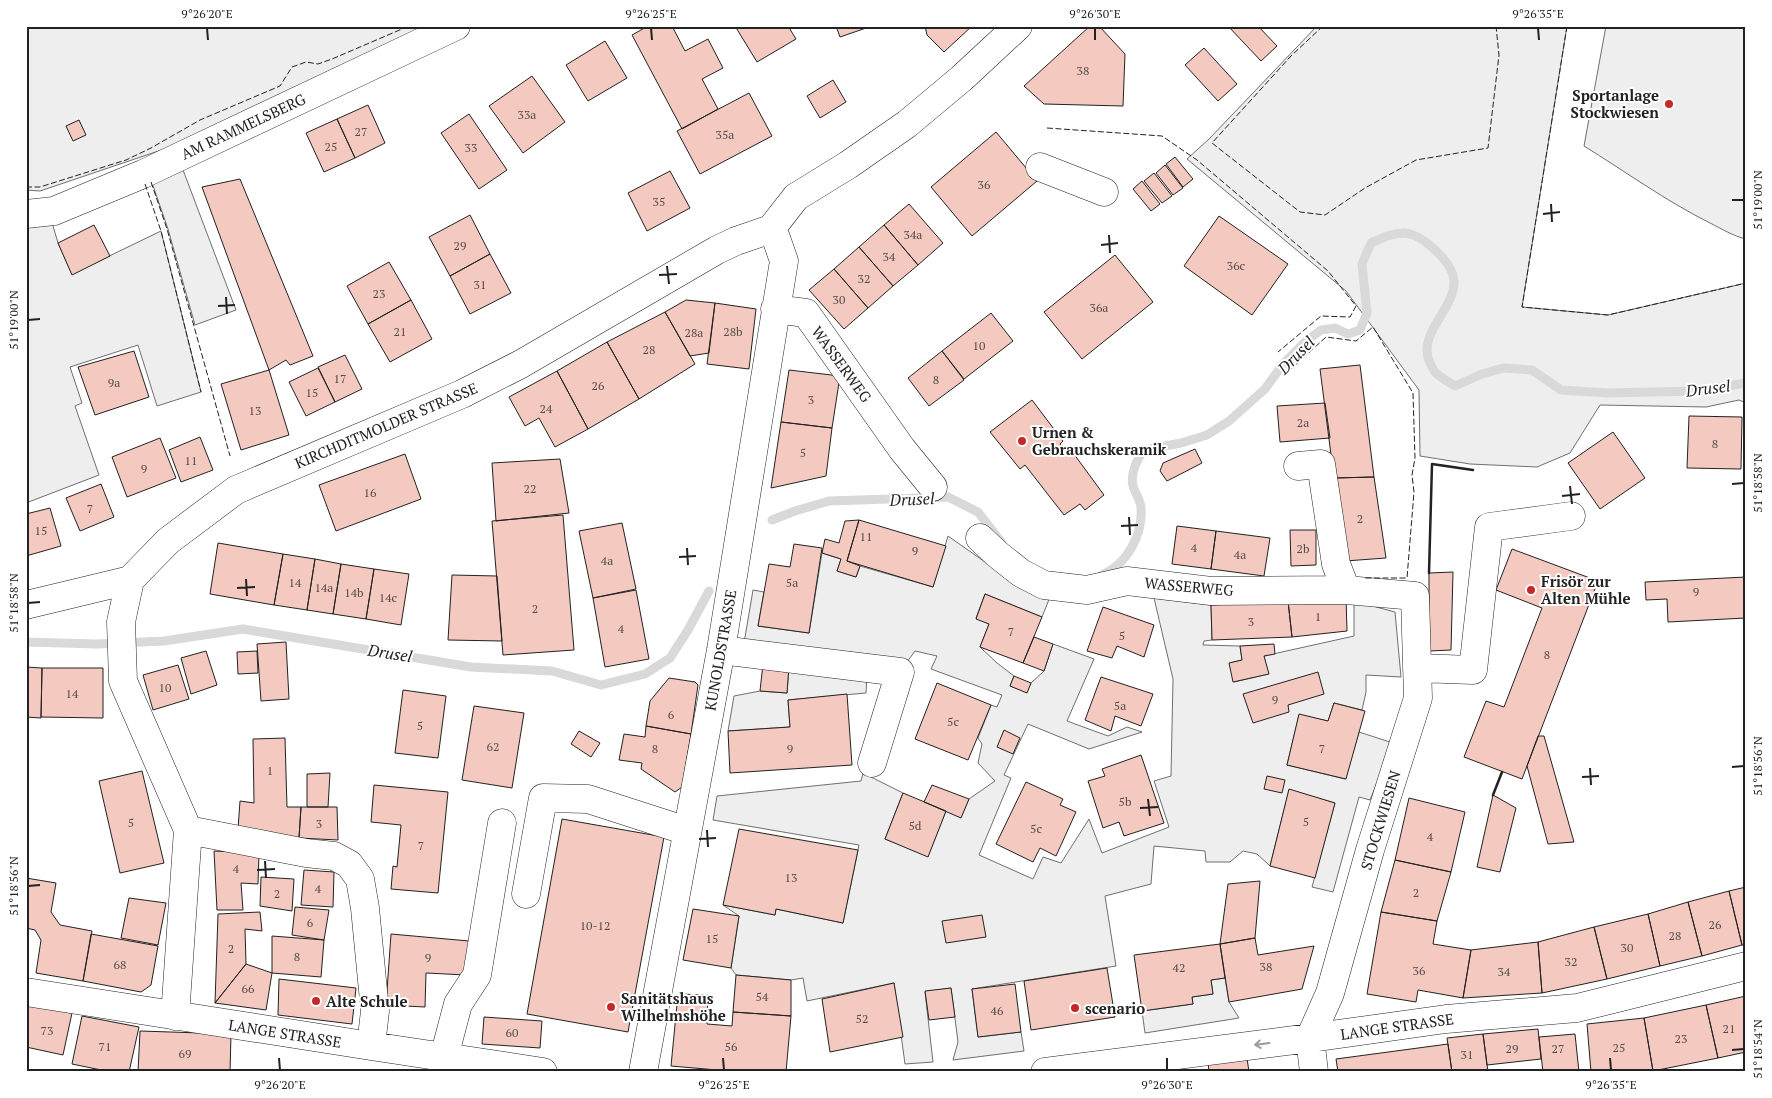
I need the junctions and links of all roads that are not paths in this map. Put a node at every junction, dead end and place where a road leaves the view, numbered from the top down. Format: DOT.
graph roads {
  1 [pos="456,26"];
  2 [pos="1018,26"];
  3 [pos="1040,167"];
  4 [pos="1104,192"];
  5 [pos="26,214"];
  6 [pos="771,229"];
  7 [pos="775,310"];
  8 [pos="1298,466"];
  9 [pos="934,487"];
  10 [pos="1571,516"];
  11 [pos="980,538"];
  12 [pos="130,580"];
  13 [pos="1346,590"];
  14 [pos="1415,596"];
  15 [pos="26,605"];
  16 [pos="721,650"];
  17 [pos="1417,668"];
  18 [pos="872,762"];
  19 [pos="502,823"];
  20 [pos="188,830"];
  21 [pos="688,830"];
  22 [pos="526,894"];
  23 [pos="1746,966"];
  24 [pos="26,992"];
  25 [pos="174,1016"];
  26 [pos="1310,1038"];
  27 [pos="371,1046"];
  28 [pos="444,1057"];
  29 [pos="543,1072"];
  30 [pos="643,1072"];
  31 [pos="1045,1072"];
  32 [pos="1314,1072"];
  1 -- 5 [label="street, AM RAMMELSBERG"];
  2 -- 6 [label="street"];
  3 -- 4 [label="street"];
  6 -- 7 [label="street, KUNOLDSTRASSE"];
  6 -- 12 [label="street, KIRCHDITMOLDER STRASSE"];
  7 -- 9 [label="street, WASSERWEG"];
  7 -- 16 [label="street, KUNOLDSTRASSE"];
  8 -- 13 [label="street"];
  10 -- 17 [label="street"];
  11 -- 13 [label="street, WASSERWEG"];
  12 -- 15 [label="street"];
  12 -- 20 [label="street"];
  13 -- 14 [label="street, WASSERWEG"];
  14 -- 17 [label="street, STOCKWIESEN"];
  16 -- 18 [label="street"];
  16 -- 21 [label="street, KUNOLDSTRASSE"];
  17 -- 26 [label="street, STOCKWIESEN"];
  19 -- 28 [label="street"];
  20 -- 25 [label="street"];
  20 -- 27 [label="street"];
  21 -- 22 [label="street"];
  21 -- 30 [label="street, KUNOLDSTRASSE"];
  23 -- 26 [label="street, LANGE STRASSE"];
  24 -- 25 [label="street, LANGE STRASSE"];
  25 -- 27 [label="street, LANGE STRASSE"];
  26 -- 31 [label="street, LANGE STRASSE, one-way"];
  26 -- 32 [label="street"];
  27 -- 28 [label="street, LANGE STRASSE"];
  28 -- 29 [label="street, LANGE STRASSE"];
}
